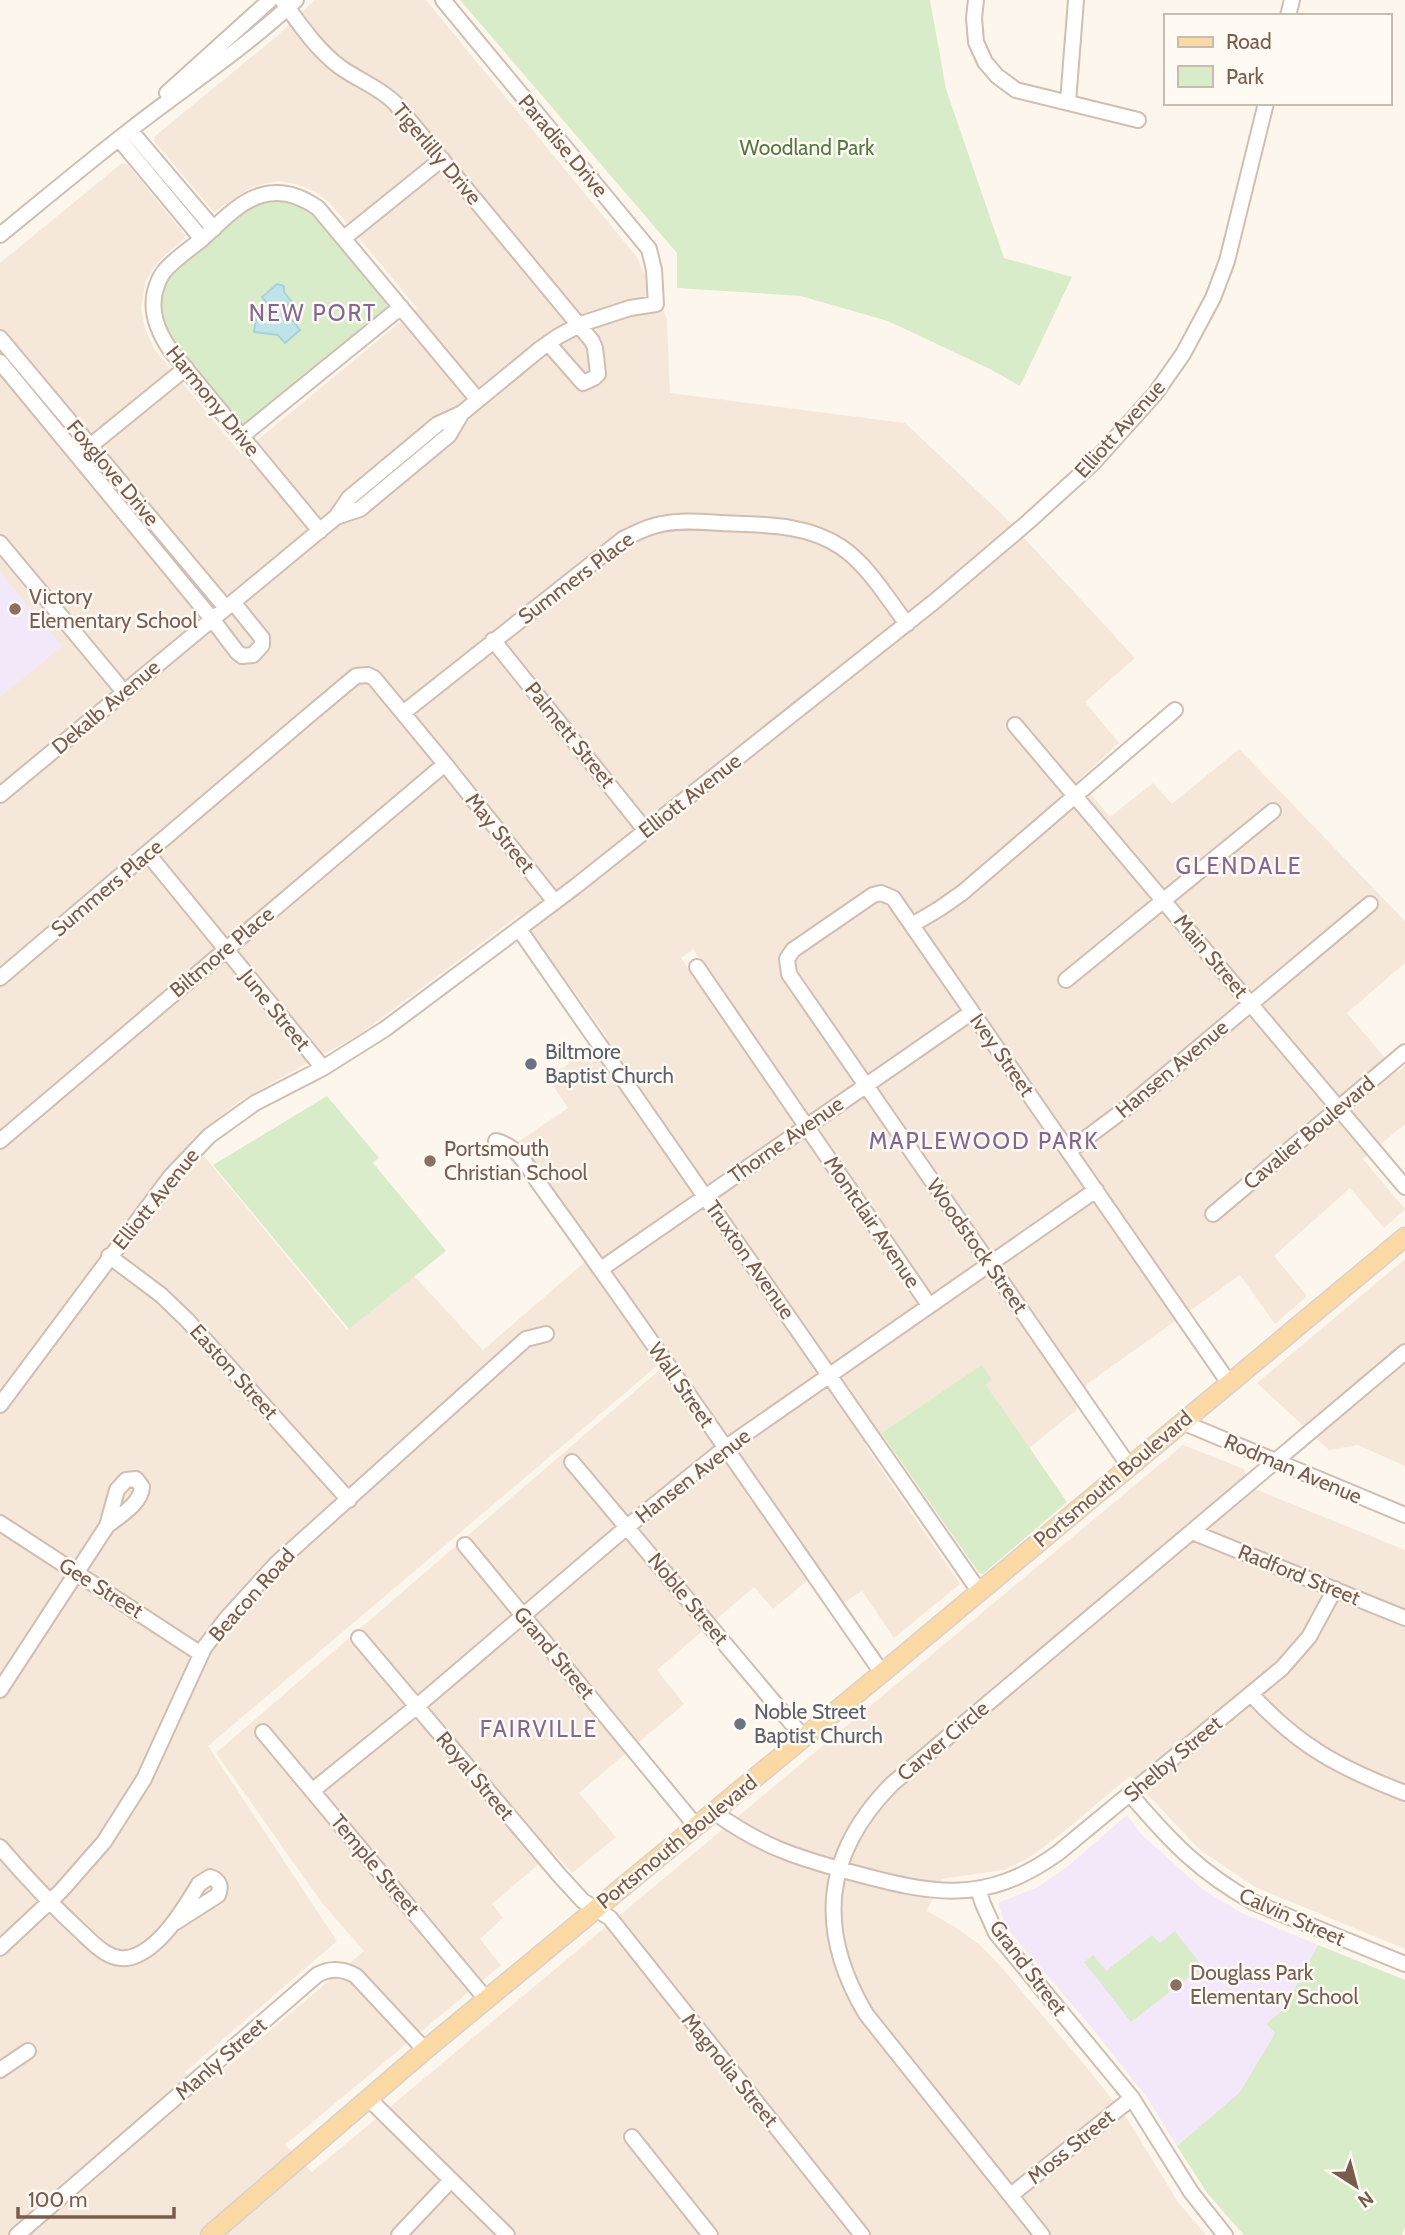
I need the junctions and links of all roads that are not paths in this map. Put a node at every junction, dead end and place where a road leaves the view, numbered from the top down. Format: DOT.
graph roads {
  1 [pos="271,0"];
  2 [pos="443,0"];
  3 [pos="975,0"];
  4 [pos="1076,0"];
  5 [pos="288,3"];
  6 [pos="1068,102"];
  7 [pos="1265,105"];
  8 [pos="1138,120"];
  9 [pos="124,134"];
  10 [pos="442,159"];
  11 [pos="208,234"];
  12 [pos="0,235"];
  13 [pos="344,238"];
  14 [pos="656,303"];
  15 [pos="401,307"];
  16 [pos="579,325"];
  17 [pos="0,338"];
  18 [pos="548,343"];
  19 [pos="0,362"];
  20 [pos="186,368"];
  21 [pos="478,400"];
  22 [pos="242,436"];
  23 [pos="91,446"];
  24 [pos="78,456"];
  25 [pos="320,531"];
  26 [pos="0,543"];
  27 [pos="229,605"];
  28 [pos="212,619"];
  29 [pos="907,624"];
  30 [pos="493,640"];
  31 [pos="124,692"];
  32 [pos="1175,710"];
  33 [pos="403,713"];
  34 [pos="1015,725"];
  35 [pos="445,764"];
  36 [pos="0,795"];
  37 [pos="1075,796"];
  38 [pos="1273,811"];
  39 [pos="646,831"];
  40 [pos="148,854"];
  41 [pos="894,899"];
  42 [pos="1163,900"];
  43 [pos="555,902"];
  44 [pos="1370,904"];
  45 [pos="912,925"];
  46 [pos="519,929"];
  47 [pos="226,949"];
  48 [pos="697,967"];
  49 [pos="0,978"];
  50 [pos="1066,980"];
  51 [pos="1251,1003"];
  52 [pos="972,1012"];
  53 [pos="1405,1052"];
  54 [pos="323,1068"];
  55 [pos="866,1085"];
  56 [pos="1340,1108"];
  57 [pos="807,1126"];
  58 [pos="0,1141"];
  59 [pos="496,1141"];
  60 [pos="1069,1151"];
  61 [pos="1405,1188"];
  62 [pos="1096,1190"];
  63 [pos="705,1196"];
  64 [pos="1213,1214"];
  65 [pos="1405,1237"];
  66 [pos="109,1256"];
  67 [pos="989,1264"];
  68 [pos="601,1269"];
  69 [pos="929,1305"];
  70 [pos="546,1334"];
  71 [pos="1405,1352"];
  72 [pos="829,1374"];
  73 [pos="1229,1382"];
  74 [pos="0,1405"];
  75 [pos="1182,1422"];
  76 [pos="725,1448"];
  77 [pos="1276,1461"];
  78 [pos="572,1462"];
  79 [pos="1129,1466"];
  80 [pos="349,1500"];
  81 [pos="1405,1514"];
  82 [pos="0,1523"];
  83 [pos="107,1526"];
  84 [pos="627,1527"];
  85 [pos="1192,1532"];
  86 [pos="465,1545"];
  87 [pos="76,1573"];
  88 [pos="1335,1589"];
  89 [pos="979,1591"];
  90 [pos="523,1617"];
  91 [pos="1405,1618"];
  92 [pos="359,1638"];
  93 [pos="201,1654"];
  94 [pos="882,1673"];
  95 [pos="0,1690"];
  96 [pos="1251,1694"];
  97 [pos="416,1707"];
  98 [pos="263,1732"];
  99 [pos="804,1738"];
  100 [pos="313,1791"];
  101 [pos="1405,1793"];
  102 [pos="1130,1794"];
  103 [pos="714,1812"];
  104 [pos="696,1826"];
  105 [pos="0,1847"];
  106 [pos="839,1869"];
  107 [pos="978,1889"];
  108 [pos="50,1903"];
  109 [pos="596,1909"];
  110 [pos="176,1922"];
  111 [pos="0,1948"];
  112 [pos="1405,1964"];
  113 [pos="486,1999"];
  114 [pos="425,2050"];
  115 [pos="28,2051"];
  116 [pos="0,2070"];
  117 [pos="369,2098"];
  118 [pos="1132,2098"];
  119 [pos="632,2137"];
  120 [pos="451,2180"];
  121 [pos="1011,2195"];
  122 [pos="17,2235"];
  123 [pos="210,2235"];
  124 [pos="399,2235"];
  125 [pos="507,2235"];
  126 [pos="710,2235"];
  127 [pos="862,2235"];
  128 [pos="1042,2235"];
  129 [pos="1225,2235"];
  1 -- 9 [label="street"];
  2 -- 14 [label="street, Paradise Drive"];
  3 -- 6 [label="street"];
  4 -- 6 [label="street"];
  5 -- 9 [label="street"];
  5 -- 10 [label="street, Tigerlilly Drive"];
  6 -- 8 [label="street"];
  7 -- 29 [label="street, Elliott Avenue"];
  9 -- 11 [label="street"];
  9 -- 12 [label="street"];
  10 -- 13 [label="street"];
  10 -- 16 [label="street, Tigerlilly Drive"];
  11 -- 13 [label="street, Harmony Drive"];
  11 -- 20 [label="street, Harmony Drive"];
  13 -- 15 [label="street, Harmony Drive"];
  14 -- 16 [label="street, Dekalb Avenue"];
  15 -- 21 [label="street, Harmony Drive"];
  15 -- 22 [label="street"];
  16 -- 18 [label="street, Dekalb Avenue"];
  16 -- 18 [label="street, Tigerlilly Drive"];
  17 -- 23 [label="street, Foxglove Drive"];
  18 -- 21 [label="street, Dekalb Avenue"];
  19 -- 24 [label="street, Foxglove Drive"];
  20 -- 22 [label="street, Harmony Drive"];
  20 -- 23 [label="street"];
  21 -- 25 [label="street, Dekalb Avenue"];
  22 -- 25 [label="street, Harmony Drive"];
  23 -- 24 [label="street"];
  23 -- 27 [label="street, Foxglove Drive"];
  24 -- 28 [label="street, Foxglove Drive"];
  25 -- 27 [label="street, Dekalb Avenue"];
  26 -- 31 [label="street"];
  27 -- 28 [label="street, Dekalb Avenue"];
  27 -- 28 [label="street, Foxglove Drive"];
  28 -- 31 [label="street, Dekalb Avenue"];
  29 -- 30 [label="street, Summers Place"];
  29 -- 39 [label="street, Elliott Avenue"];
  30 -- 33 [label="street, Summers Place"];
  30 -- 39 [label="street, Palmett Street"];
  31 -- 36 [label="street, Dekalb Avenue"];
  32 -- 37 [label="street"];
  33 -- 35 [label="street, Summers Place"];
  33 -- 40 [label="street, Summers Place"];
  34 -- 37 [label="street, Main Street"];
  35 -- 43 [label="street, May Street"];
  35 -- 47 [label="street, Biltmore Place"];
  37 -- 42 [label="street, Main Street"];
  37 -- 45 [label="street"];
  38 -- 42 [label="street"];
  39 -- 43 [label="street, Elliott Avenue"];
  40 -- 47 [label="street, June Street"];
  40 -- 49 [label="street, Summers Place"];
  41 -- 45 [label="street, Ivey Street"];
  41 -- 55 [label="street, Woodstock Street"];
  42 -- 50 [label="street"];
  42 -- 51 [label="street, Main Street"];
  43 -- 46 [label="street, Elliott Avenue"];
  44 -- 51 [label="street, Hansen Avenue"];
  45 -- 52 [label="street, Ivey Street"];
  46 -- 54 [label="street, Elliott Avenue"];
  46 -- 63 [label="street, Truxton Avenue"];
  47 -- 54 [label="street, June Street"];
  47 -- 58 [label="street, Biltmore Place"];
  48 -- 57 [label="street, Montclair Avenue"];
  51 -- 56 [label="street, Main Street"];
  51 -- 60 [label="street, Hansen Avenue"];
  52 -- 55 [label="street, Thorne Avenue"];
  52 -- 60 [label="street, Ivey Street"];
  53 -- 56 [label="street, Cavalier Boulevard"];
  54 -- 66 [label="street, Elliott Avenue"];
  55 -- 57 [label="street, Thorne Avenue"];
  55 -- 67 [label="street, Woodstock Street"];
  56 -- 61 [label="street, Main Street"];
  56 -- 64 [label="street, Cavalier Boulevard"];
  57 -- 63 [label="street, Thorne Avenue"];
  57 -- 69 [label="street, Montclair Avenue"];
  59 -- 68 [label="street, Wall Street"];
  60 -- 62 [label="street, Ivey Street"];
  62 -- 67 [label="street, Hansen Avenue"];
  62 -- 73 [label="street, Ivey Street"];
  63 -- 68 [label="street, Thorne Avenue"];
  63 -- 72 [label="street, Truxton Avenue"];
  65 -- 73 [label="main road, Portsmouth Boulevard"];
  66 -- 74 [label="street, Elliott Avenue"];
  66 -- 80 [label="street, Easton Street"];
  67 -- 69 [label="street, Hansen Avenue"];
  67 -- 79 [label="street, Woodstock Street"];
  68 -- 76 [label="street, Wall Street"];
  69 -- 72 [label="street, Hansen Avenue"];
  70 -- 80 [label="street, Beacon Road"];
  71 -- 77 [label="street, Carver Circle"];
  72 -- 76 [label="street, Hansen Avenue"];
  72 -- 89 [label="street, Truxton Avenue"];
  73 -- 75 [label="main road, Portsmouth Boulevard"];
  75 -- 77 [label="street, Rodman Avenue"];
  75 -- 79 [label="main road, Portsmouth Boulevard"];
  76 -- 84 [label="street, Hansen Avenue"];
  76 -- 94 [label="street, Wall Street"];
  77 -- 81 [label="street, Rodman Avenue"];
  77 -- 85 [label="street, Carver Circle"];
  78 -- 84 [label="street, Noble Street"];
  79 -- 89 [label="main road, Portsmouth Boulevard"];
  80 -- 93 [label="street, Beacon Road"];
  82 -- 87 [label="street, Gee Street"];
  83 -- 87 [label="street"];
  84 -- 90 [label="street, Hansen Avenue"];
  84 -- 99 [label="street, Noble Street"];
  85 -- 88 [label="street, Radford Street"];
  85 -- 106 [label="street, Carver Circle"];
  86 -- 90 [label="street, Grand Street"];
  87 -- 93 [label="street, Gee Street"];
  87 -- 95 [label="street"];
  88 -- 91 [label="street, Radford Street"];
  88 -- 96 [label="street, Shelby Street"];
  89 -- 94 [label="main road, Portsmouth Boulevard"];
  90 -- 97 [label="street, Hansen Avenue"];
  90 -- 104 [label="street, Grand Street"];
  92 -- 97 [label="street, Royal Street"];
  93 -- 108 [label="street, Beacon Road"];
  94 -- 99 [label="main road, Portsmouth Boulevard"];
  96 -- 101 [label="street"];
  96 -- 102 [label="street, Shelby Street"];
  97 -- 100 [label="street, Hansen Avenue"];
  97 -- 109 [label="street, Royal Street"];
  98 -- 100 [label="street, Temple Street"];
  99 -- 103 [label="main road, Portsmouth Boulevard"];
  100 -- 113 [label="street, Temple Street"];
  102 -- 107 [label="street, Shelby Street"];
  102 -- 112 [label="street, Calvin Street"];
  103 -- 104 [label="main road, Portsmouth Boulevard"];
  103 -- 106 [label="street"];
  104 -- 109 [label="main road, Portsmouth Boulevard"];
  105 -- 108 [label="street"];
  106 -- 107 [label="street"];
  106 -- 121 [label="street, Carver Circle"];
  107 -- 118 [label="street, Grand Street"];
  108 -- 110 [label="street"];
  108 -- 111 [label="street, Beacon Road"];
  109 -- 113 [label="main road, Portsmouth Boulevard"];
  109 -- 127 [label="street, Magnolia Street"];
  113 -- 114 [label="main road, Portsmouth Boulevard"];
  114 -- 117 [label="main road, Portsmouth Boulevard"];
  114 -- 122 [label="street, Manly Street"];
  115 -- 116 [label="street"];
  117 -- 120 [label="street"];
  117 -- 123 [label="main road, Portsmouth Boulevard"];
  118 -- 121 [label="street, Moss Street"];
  118 -- 129 [label="street, Grand Street"];
  119 -- 126 [label="street"];
  120 -- 124 [label="street"];
  120 -- 125 [label="street"];
  121 -- 128 [label="street, Carver Circle"];
}
